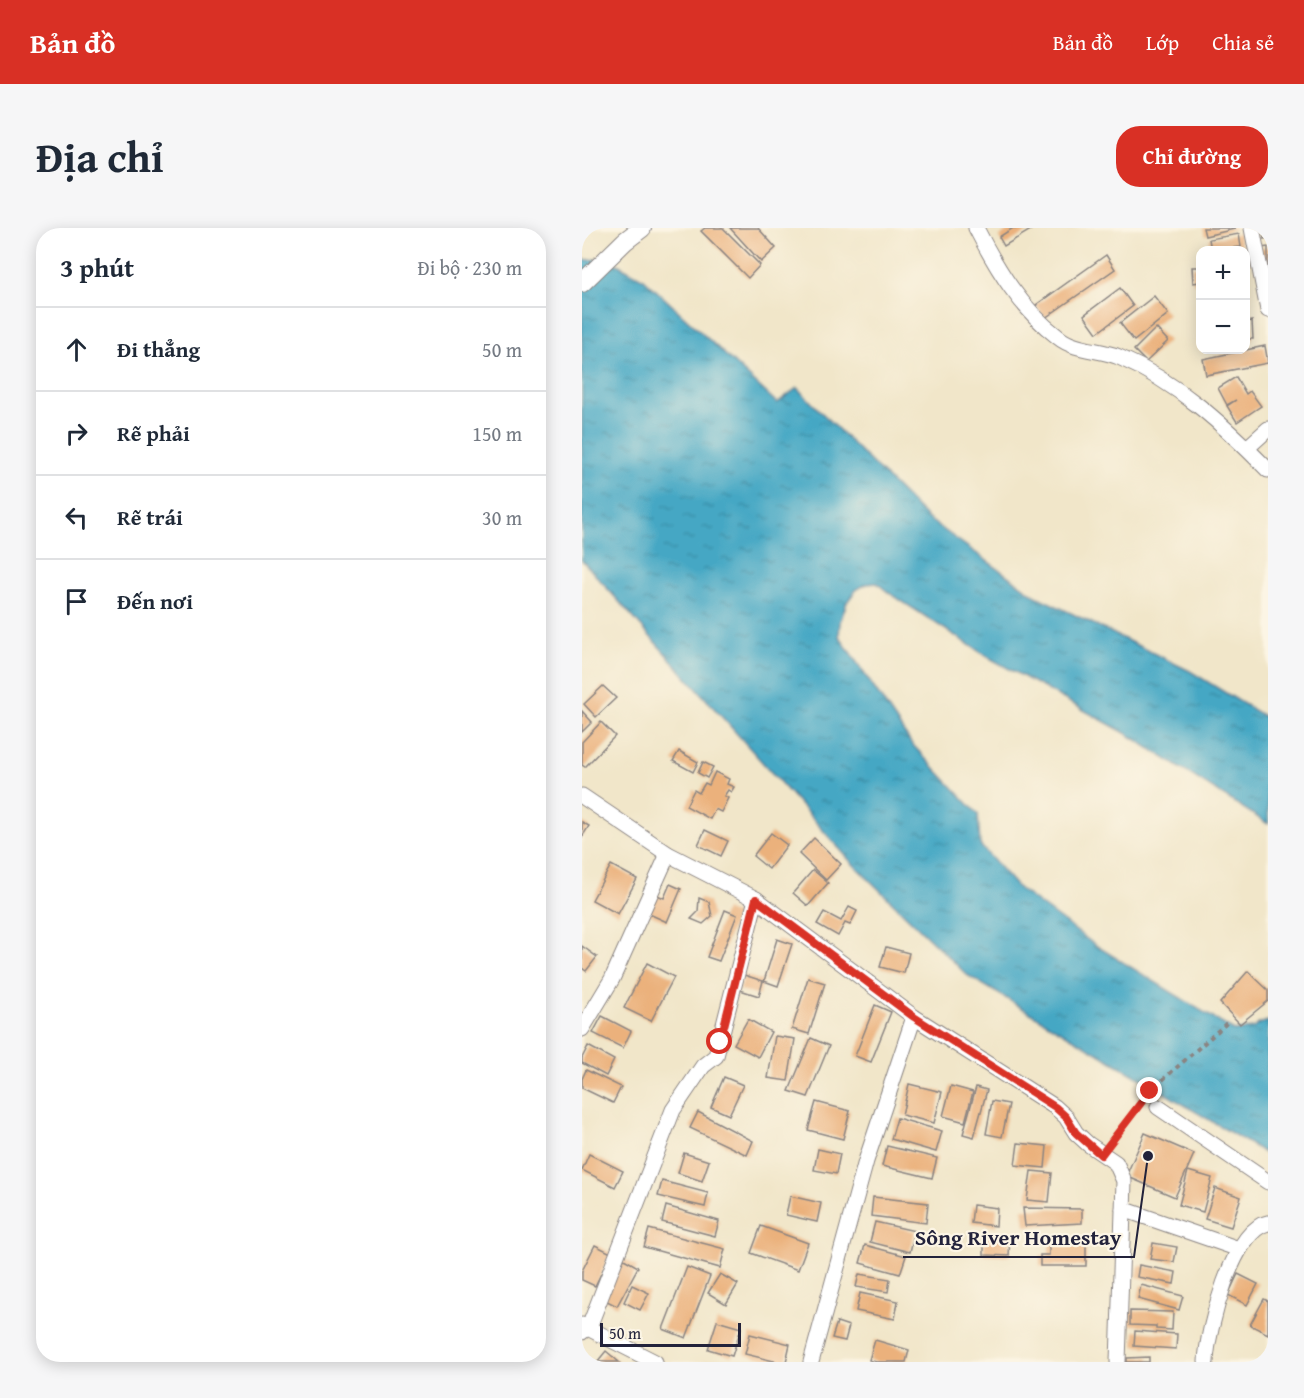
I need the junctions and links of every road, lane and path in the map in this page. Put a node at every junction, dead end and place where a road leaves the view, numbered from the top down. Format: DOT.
graph roads {
  1 [pos="642,228"];
  2 [pos="976,228"];
  3 [pos="1252,228"];
  4 [pos="582,283"];
  5 [pos="1268,310"];
  6 [pos="1268,429"];
  7 [pos="1247,448"];
  8 [pos="1268,470"];
  9 [pos="582,796"];
  10 [pos="668,854"];
  11 [pos="756,899"];
  12 [pos="914,1017"];
  13 [pos="1228,1022"];
  14 [pos="582,1029"];
  15 [pos="1158,1107"];
  16 [pos="1101,1155"];
  17 [pos="1268,1182"];
  18 [pos="1123,1209"];
  19 [pos="1268,1222"];
  20 [pos="1239,1248"];
  21 [pos="583,1328"];
  22 [pos="655,1362"];
  23 [pos="811,1362"];
  24 [pos="1118,1362"];
  25 [pos="1206,1362"];
  1 -- 4 [label="street"];
  2 -- 7 [label="street"];
  3 -- 5 [label="street"];
  6 -- 7 [label="street"];
  7 -- 8 [label="street"];
  9 -- 10 [label="street"];
  10 -- 11 [label="street"];
  10 -- 14 [label="street"];
  11 -- 12 [label="street"];
  11 -- 21 [label="street"];
  12 -- 16 [label="street"];
  12 -- 23 [label="street"];
  13 -- 16 [label="path"];
  15 -- 17 [label="street"];
  16 -- 18 [label="street"];
  18 -- 20 [label="street"];
  18 -- 24 [label="street"];
  19 -- 20 [label="street"];
  20 -- 25 [label="street"];
  21 -- 22 [label="street"];
}
